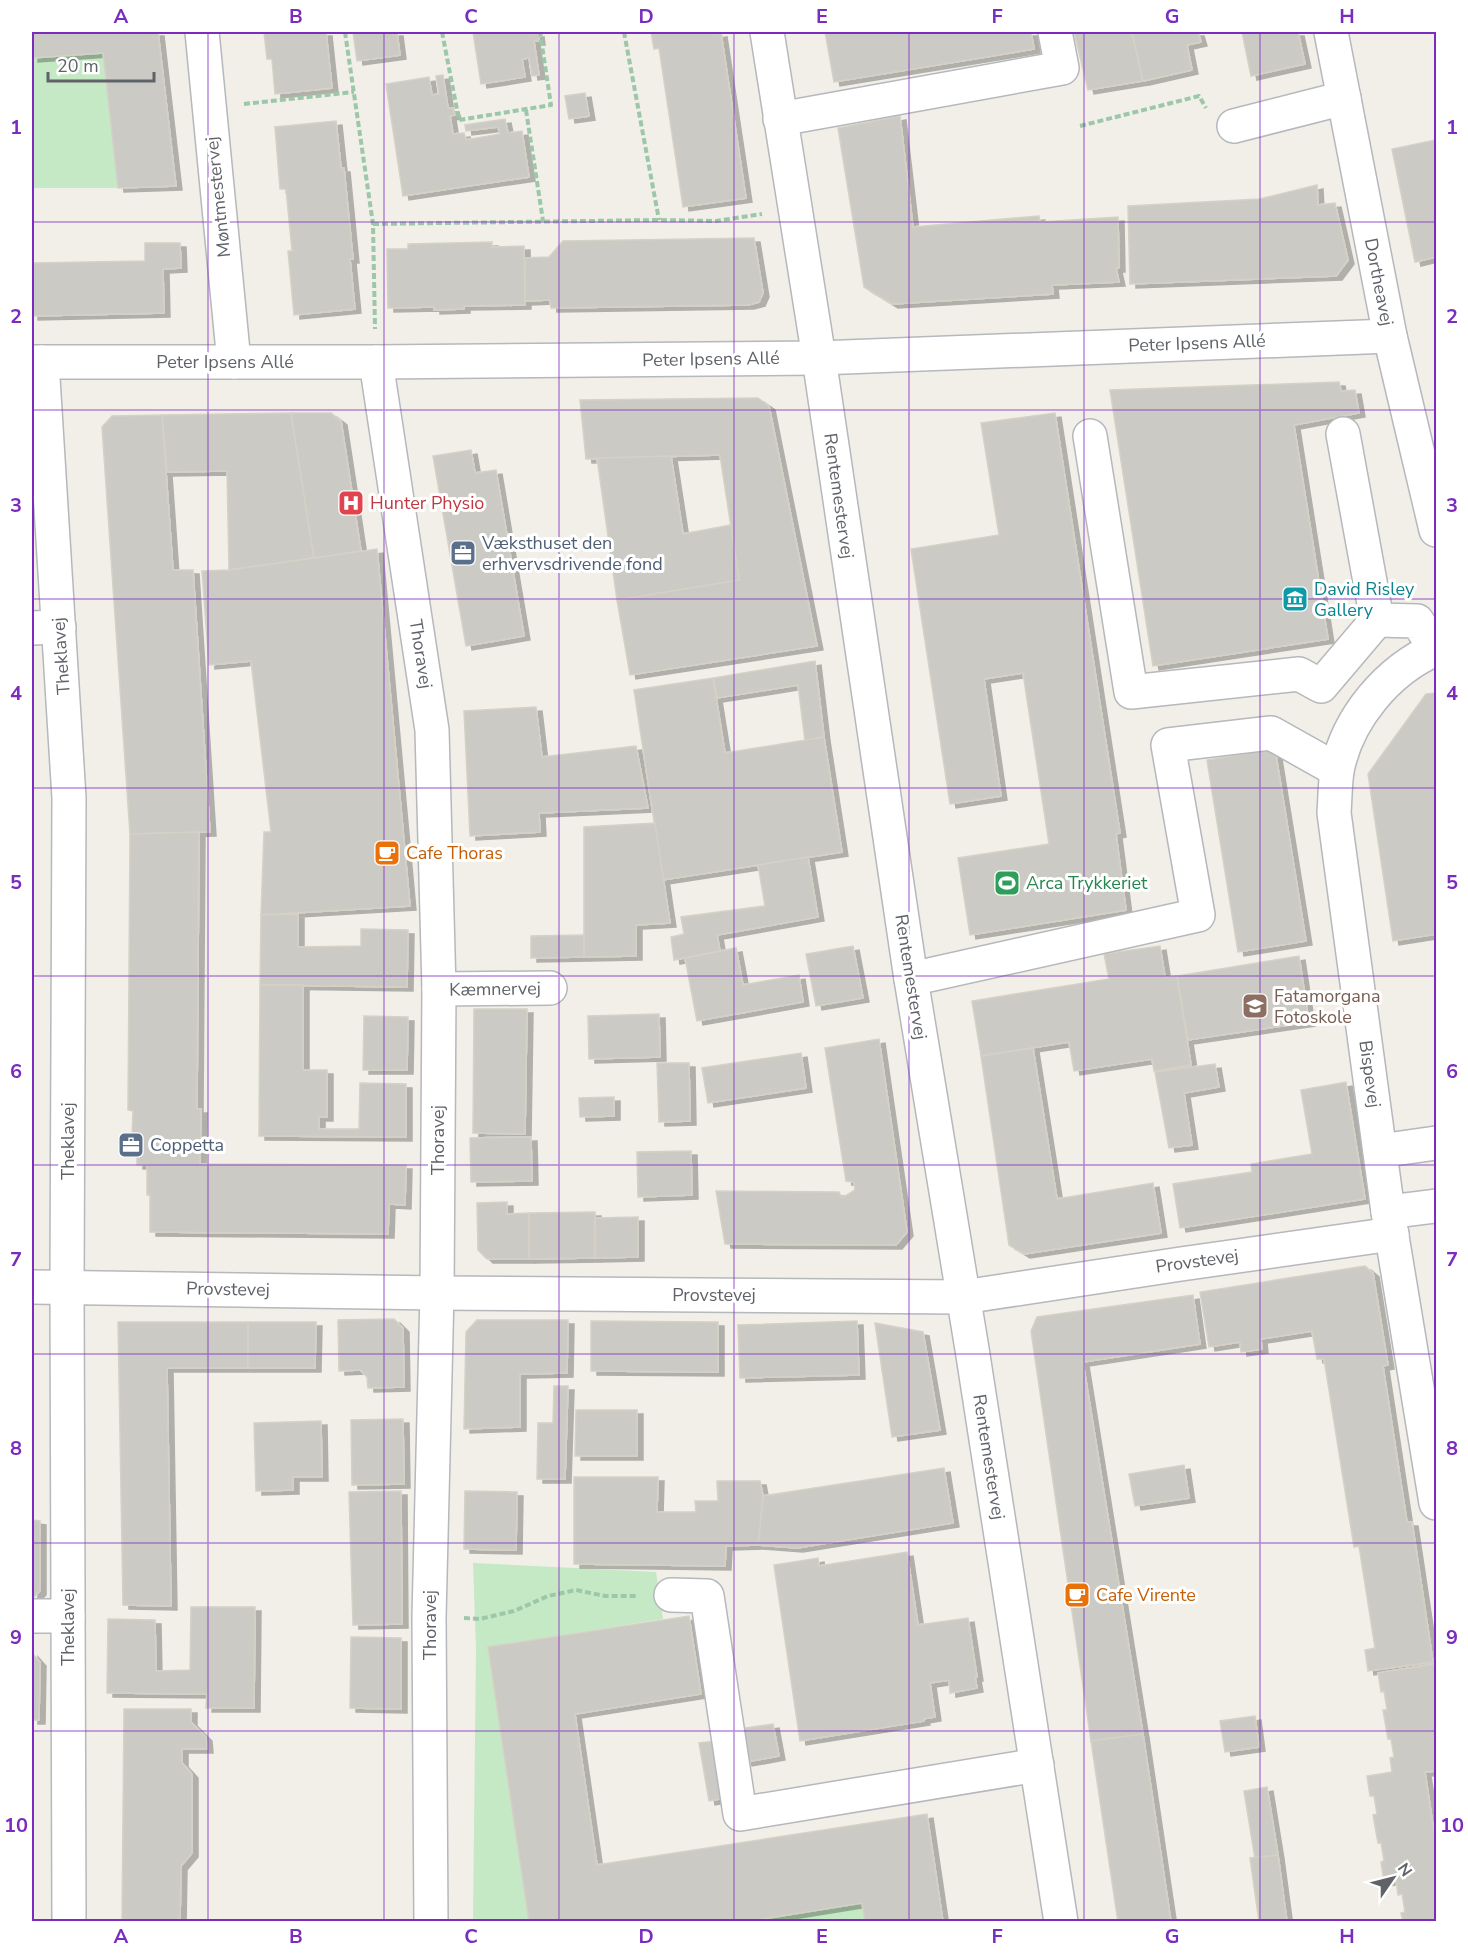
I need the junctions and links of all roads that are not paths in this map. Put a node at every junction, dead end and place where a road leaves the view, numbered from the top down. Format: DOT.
graph roads {
  1 [pos="202,32"];
  2 [pos="767,32"];
  3 [pos="1055,32"];
  4 [pos="1330,32"];
  5 [pos="1344,98"];
  6 [pos="780,119"];
  7 [pos="1234,126"];
  8 [pos="1390,336"];
  9 [pos="819,358"];
  10 [pos="37,362"];
  11 [pos="234,362"];
  12 [pos="376,362"];
  13 [pos="1343,434"];
  14 [pos="1090,436"];
  15 [pos="1437,530"];
  16 [pos="1377,620"];
  17 [pos="45,627"];
  18 [pos="1436,649"];
  19 [pos="1337,770"];
  20 [pos="911,979"];
  21 [pos="550,988"];
  22 [pos="439,989"];
  23 [pos="1437,1143"];
  24 [pos="1380,1151"];
  25 [pos="1437,1206"];
  26 [pos="1390,1223"];
  27 [pos="32,1287"];
  28 [pos="67,1287"];
  29 [pos="437,1293"];
  30 [pos="963,1297"];
  31 [pos="1437,1503"];
  32 [pos="670,1595"];
  33 [pos="32,1616"];
  34 [pos="68,1616"];
  35 [pos="1037,1765"];
  36 [pos="69,1922"];
  37 [pos="431,1922"];
  38 [pos="1061,1922"];
  1 -- 11 [label="street, Møntmestervej"];
  2 -- 6 [label="street, Rentemestervej"];
  3 -- 6 [label="street"];
  4 -- 5 [label="street, Dortheavej"];
  5 -- 7 [label="street"];
  5 -- 8 [label="street, Dortheavej"];
  6 -- 9 [label="street, Rentemestervej"];
  8 -- 9 [label="street, Peter Ipsens Allé"];
  8 -- 15 [label="street, Dortheavej"];
  9 -- 12 [label="street, Peter Ipsens Allé"];
  9 -- 20 [label="street, Rentemestervej"];
  10 -- 11 [label="street, Peter Ipsens Allé"];
  10 -- 17 [label="street, Theklavej"];
  11 -- 12 [label="street, Peter Ipsens Allé"];
  12 -- 22 [label="street, Thoravej"];
  13 -- 16 [label="street"];
  14 -- 16 [label="street"];
  16 -- 18 [label="street"];
  17 -- 28 [label="street, Theklavej"];
  18 -- 19 [label="street, Bispevej"];
  19 -- 20 [label="street"];
  19 -- 24 [label="street, Bispevej"];
  20 -- 30 [label="street, Rentemestervej"];
  21 -- 22 [label="street, Kæmnervej"];
  22 -- 29 [label="street, Thoravej"];
  23 -- 24 [label="street"];
  24 -- 26 [label="street, Bispevej"];
  25 -- 26 [label="street, Provstevej"];
  26 -- 30 [label="street, Provstevej"];
  26 -- 31 [label="street, Bispevej"];
  27 -- 28 [label="street, Provstevej"];
  28 -- 29 [label="street, Provstevej"];
  28 -- 34 [label="street, Theklavej"];
  29 -- 30 [label="street, Provstevej"];
  29 -- 37 [label="street, Thoravej"];
  30 -- 35 [label="street, Rentemestervej"];
  32 -- 35 [label="street"];
  33 -- 34 [label="street"];
  34 -- 36 [label="street, Theklavej"];
  35 -- 38 [label="street, Rentemestervej"];
}
